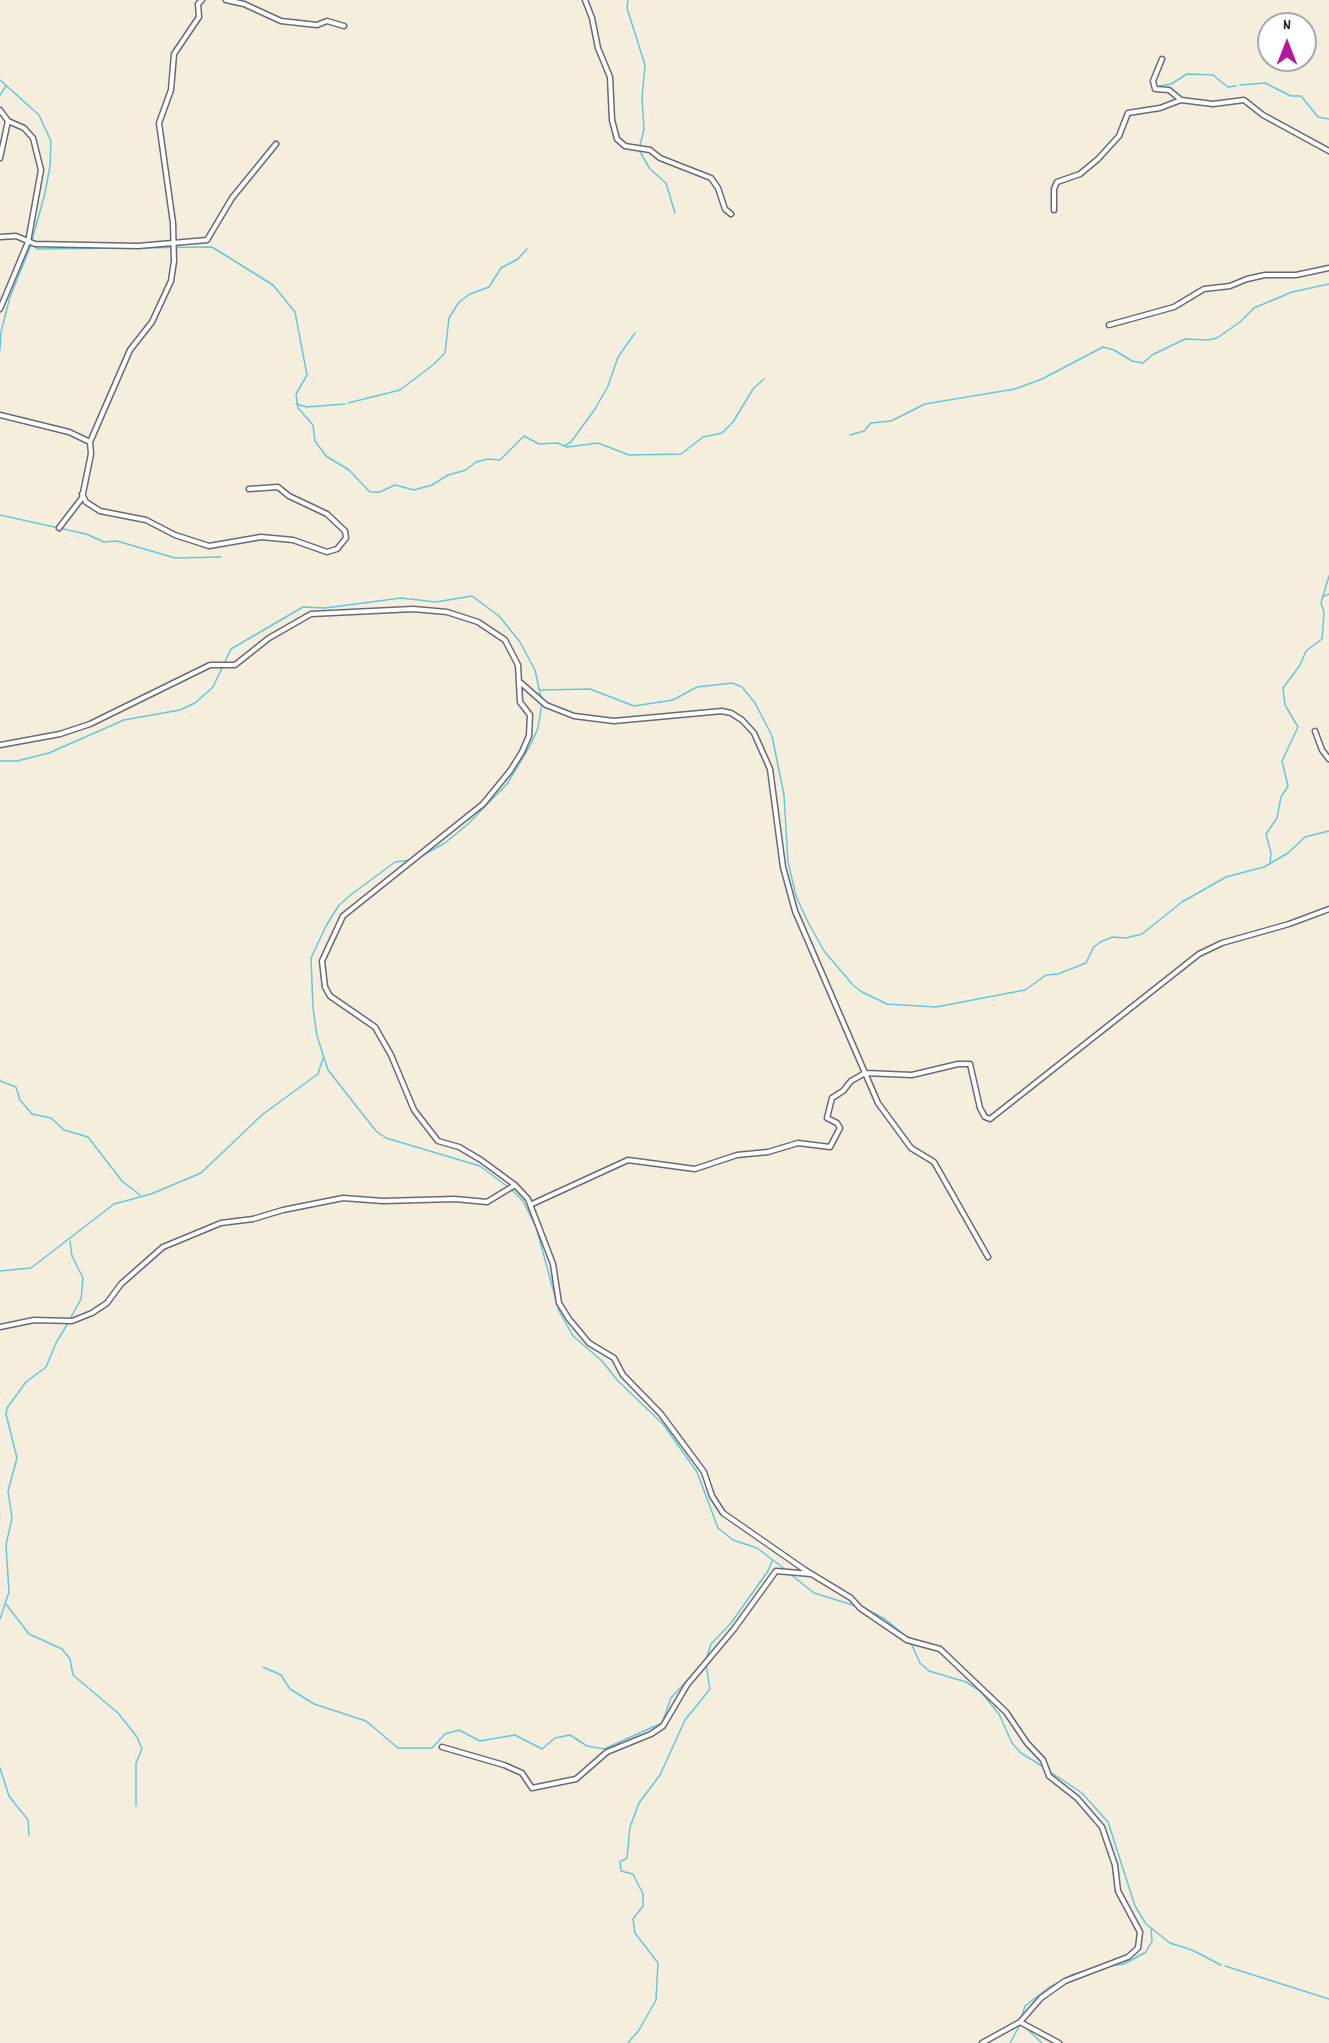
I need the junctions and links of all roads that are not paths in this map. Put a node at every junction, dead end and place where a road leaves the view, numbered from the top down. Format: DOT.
graph roads {
  1 [pos="202,0"];
  2 [pos="226,0"];
  3 [pos="585,0"];
  4 [pos="344,26"];
  5 [pos="1162,59"];
  6 [pos="1181,100"];
  7 [pos="0,110"];
  8 [pos="8,121"];
  9 [pos="276,144"];
  10 [pos="1329,151"];
  11 [pos="0,158"];
  12 [pos="1054,210"];
  13 [pos="731,214"];
  14 [pos="0,237"];
  15 [pos="28,242"];
  16 [pos="173,242"];
  17 [pos="1329,268"];
  18 [pos="0,309"];
  19 [pos="1109,325"];
  20 [pos="0,415"];
  21 [pos="90,442"];
  22 [pos="249,489"];
  23 [pos="82,494"];
  24 [pos="59,528"];
  25 [pos="520,682"];
  26 [pos="1316,731"];
  27 [pos="0,745"];
  28 [pos="1329,759"];
  29 [pos="1329,909"];
  30 [pos="864,1073"];
  31 [pos="515,1185"];
  32 [pos="531,1204"];
  33 [pos="988,1257"];
  34 [pos="0,1327"];
  35 [pos="812,1574"];
  36 [pos="442,1747"];
  37 [pos="1020,2022"];
  38 [pos="982,2043"];
  39 [pos="1059,2043"];
  1 -- 16 [label="street"];
  2 -- 4 [label="street"];
  3 -- 13 [label="street"];
  5 -- 6 [label="street"];
  6 -- 10 [label="street"];
  6 -- 12 [label="street"];
  7 -- 8 [label="street"];
  8 -- 11 [label="street"];
  8 -- 15 [label="street"];
  9 -- 16 [label="street"];
  14 -- 15 [label="street"];
  15 -- 16 [label="street"];
  15 -- 18 [label="street"];
  16 -- 21 [label="street"];
  17 -- 19 [label="street"];
  20 -- 21 [label="street"];
  21 -- 23 [label="street"];
  22 -- 23 [label="street"];
  23 -- 24 [label="street"];
  25 -- 27 [label="street"];
  25 -- 30 [label="street"];
  25 -- 31 [label="street"];
  26 -- 28 [label="street"];
  29 -- 30 [label="street"];
  30 -- 32 [label="street"];
  30 -- 33 [label="street"];
  31 -- 32 [label="street"];
  31 -- 34 [label="street"];
  32 -- 35 [label="street"];
  35 -- 36 [label="street"];
  35 -- 37 [label="street"];
  37 -- 38 [label="street"];
  37 -- 39 [label="street"];
}
